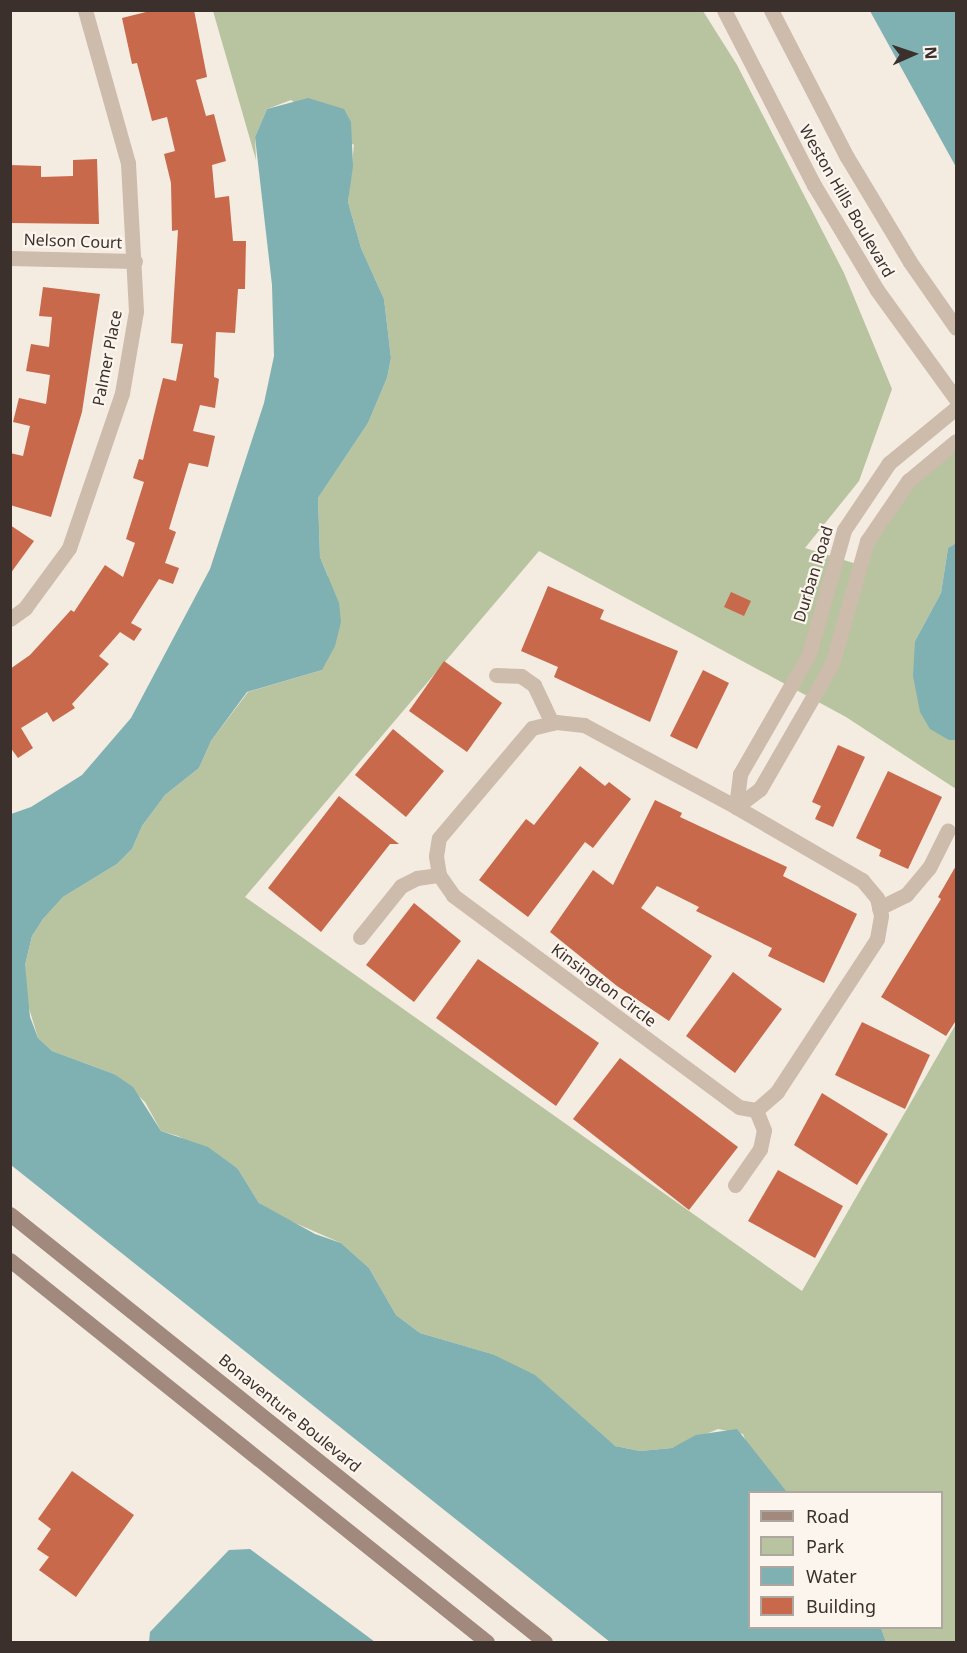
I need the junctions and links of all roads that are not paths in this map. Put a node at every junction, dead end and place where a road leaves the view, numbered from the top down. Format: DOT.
graph roads {
  1 [pos="85,10"];
  2 [pos="724,10"];
  3 [pos="771,10"];
  4 [pos="10,258"];
  5 [pos="135,261"];
  6 [pos="957,328"];
  7 [pos="957,399"];
  8 [pos="957,408"];
  9 [pos="957,441"];
  10 [pos="10,619"];
  11 [pos="496,675"];
  12 [pos="552,723"];
  13 [pos="756,746"];
  14 [pos="778,758"];
  15 [pos="736,807"];
  16 [pos="948,830"];
  17 [pos="439,875"];
  18 [pos="879,908"];
  19 [pos="360,937"];
  20 [pos="756,1110"];
  21 [pos="735,1185"];
  22 [pos="10,1214"];
  23 [pos="10,1260"];
  24 [pos="487,1642"];
  25 [pos="545,1642"];
  1 -- 5 [label="street, Palmer Place"];
  2 -- 7 [label="street, Weston Hills Boulevard"];
  3 -- 6 [label="street, Weston Hills Boulevard"];
  4 -- 5 [label="street, Nelson Court"];
  5 -- 10 [label="street, Palmer Place"];
  8 -- 13 [label="street, Durban Road"];
  9 -- 14 [label="street"];
  11 -- 12 [label="street"];
  12 -- 15 [label="street"];
  12 -- 17 [label="street"];
  13 -- 14 [label="street"];
  13 -- 15 [label="street, Durban Road"];
  14 -- 15 [label="street"];
  15 -- 18 [label="street"];
  16 -- 18 [label="street"];
  17 -- 19 [label="street"];
  17 -- 20 [label="street, Kinsington Circle"];
  18 -- 20 [label="street"];
  20 -- 21 [label="street"];
  22 -- 25 [label="main road, Bonaventure Boulevard"];
  23 -- 24 [label="main road"];
}
